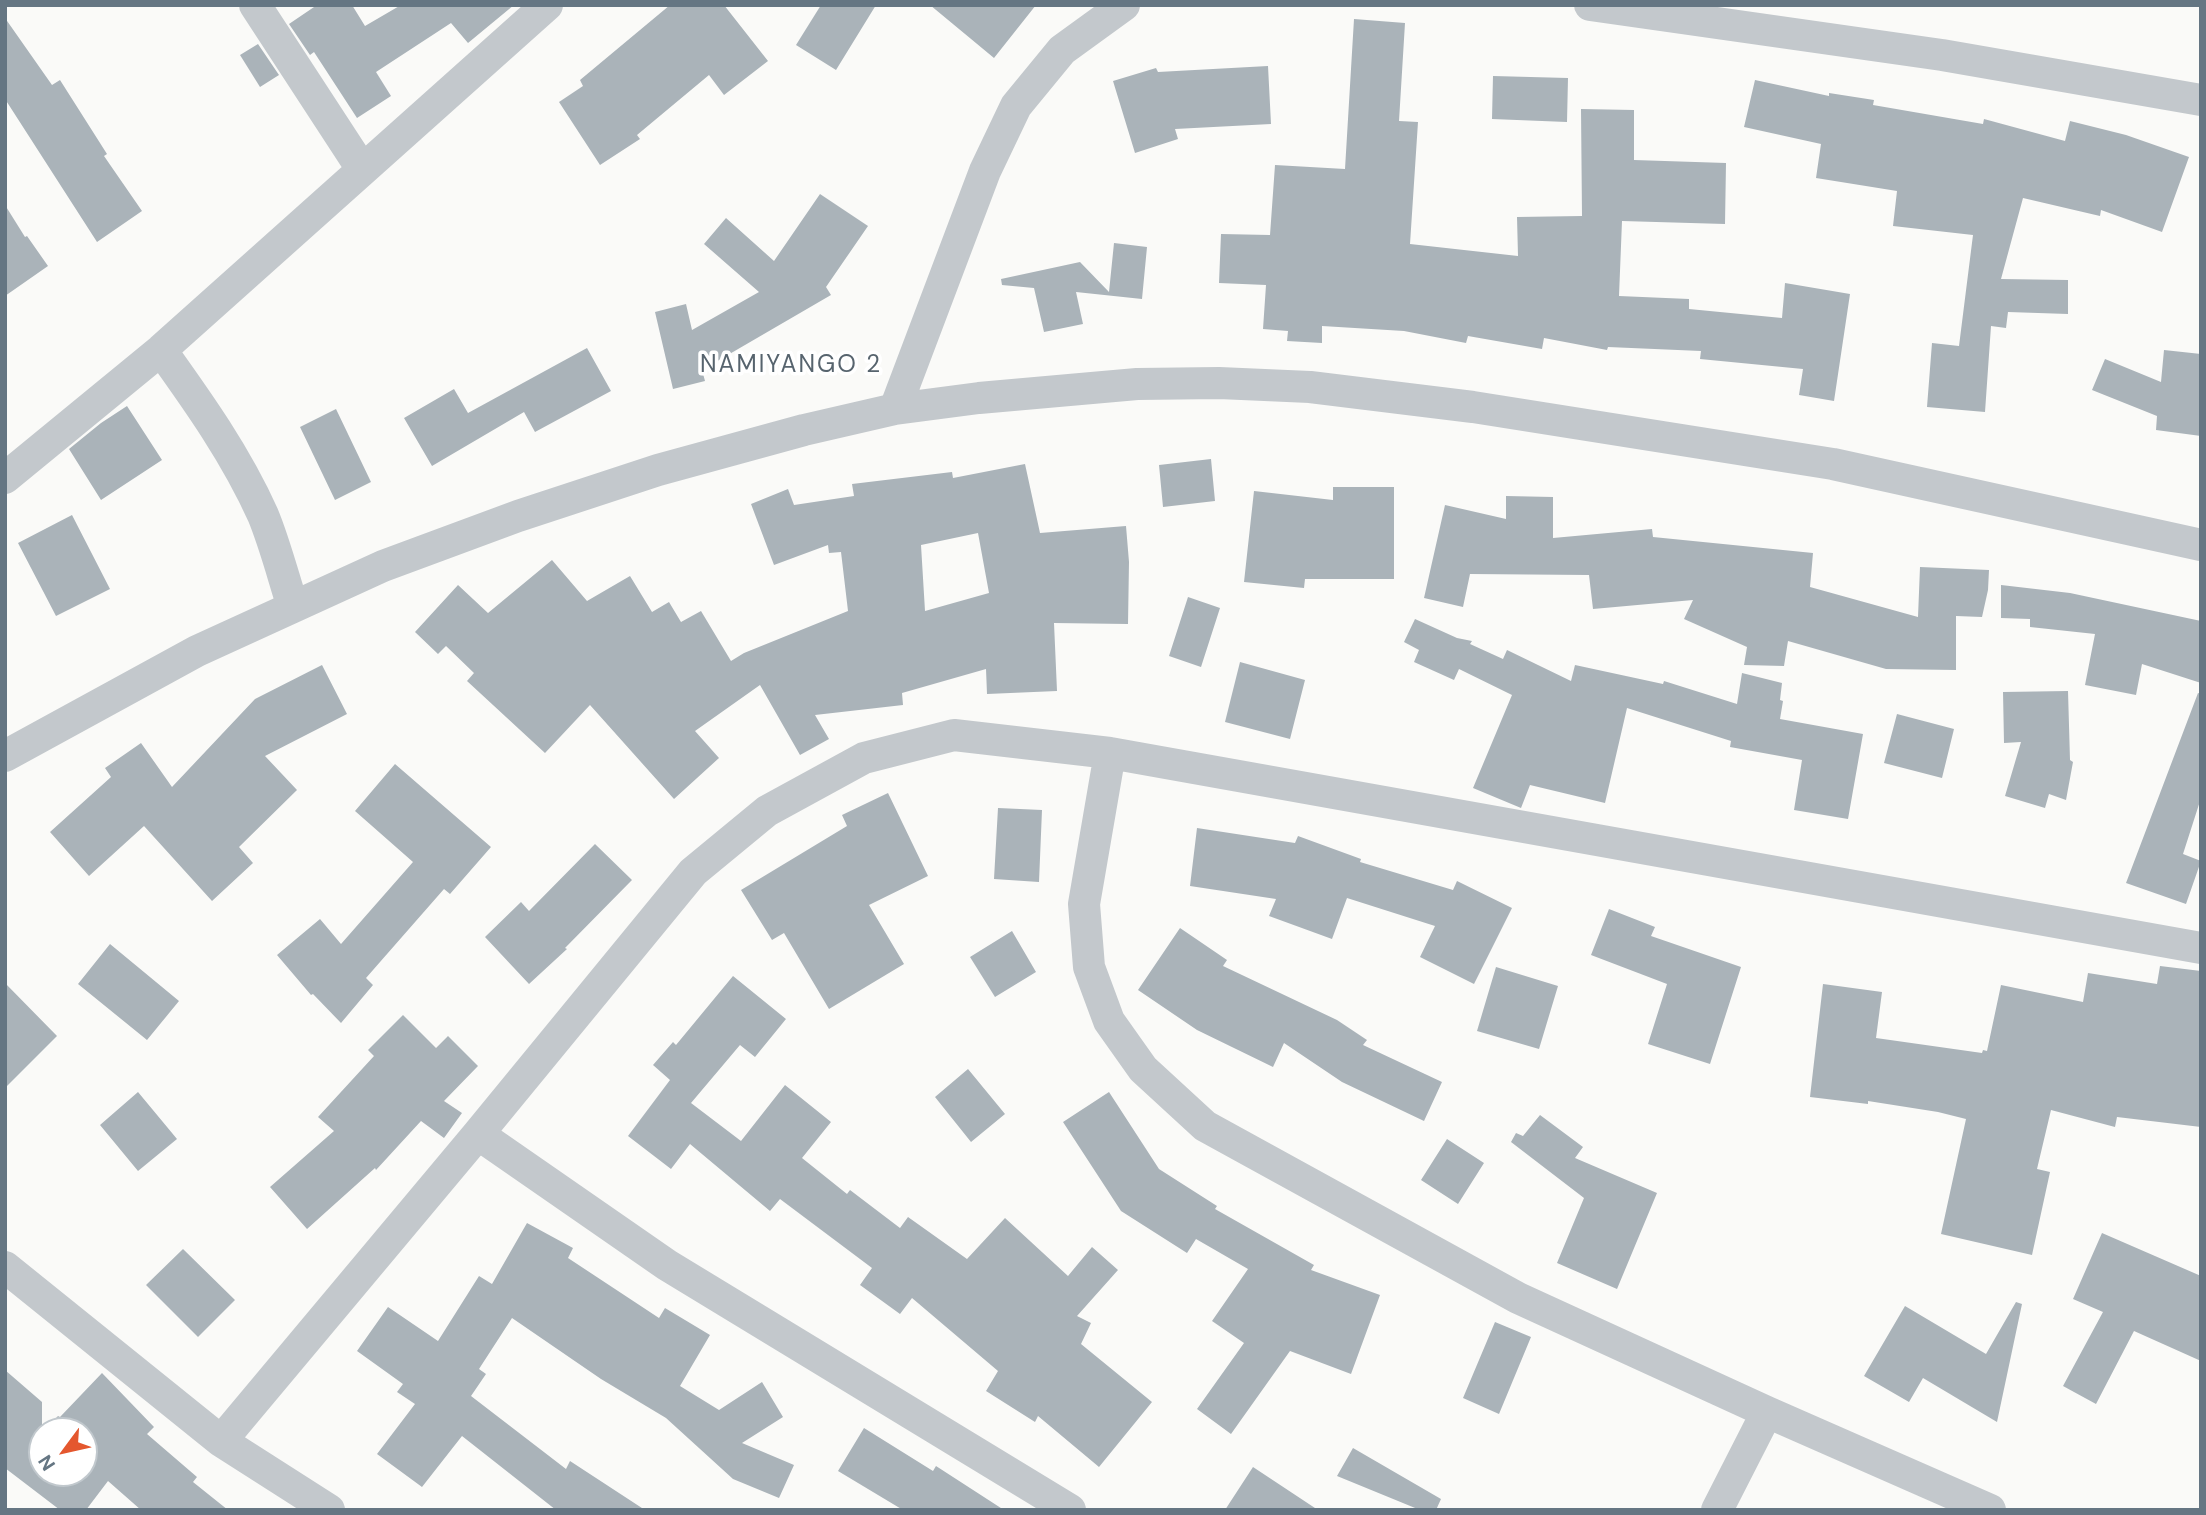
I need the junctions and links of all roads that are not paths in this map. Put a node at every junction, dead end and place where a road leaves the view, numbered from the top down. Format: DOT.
graph roads {
  1 [pos="255,5"];
  2 [pos="547,5"];
  3 [pos="1124,5"];
  4 [pos="1590,5"];
  5 [pos="2201,100"];
  6 [pos="362,169"];
  7 [pos="161,350"];
  8 [pos="895,410"];
  9 [pos="5,478"];
  10 [pos="2201,545"];
  11 [pos="293,607"];
  12 [pos="1110,753"];
  13 [pos="5,756"];
  14 [pos="2201,948"];
  15 [pos="478,1134"];
  16 [pos="5,1266"];
  17 [pos="1767,1412"];
  18 [pos="221,1441"];
  19 [pos="329,1510"];
  20 [pos="1070,1510"];
  21 [pos="1717,1510"];
  22 [pos="1990,1510"];
  1 -- 6 [label="street"];
  2 -- 6 [label="street"];
  3 -- 8 [label="street"];
  4 -- 5 [label="street"];
  6 -- 7 [label="street"];
  7 -- 9 [label="street"];
  7 -- 11 [label="street"];
  8 -- 10 [label="street"];
  8 -- 11 [label="street"];
  11 -- 13 [label="street"];
  12 -- 14 [label="street"];
  12 -- 15 [label="street"];
  12 -- 17 [label="street"];
  15 -- 18 [label="street"];
  15 -- 20 [label="street"];
  16 -- 18 [label="street"];
  17 -- 21 [label="street"];
  17 -- 22 [label="street"];
  18 -- 19 [label="street"];
}
